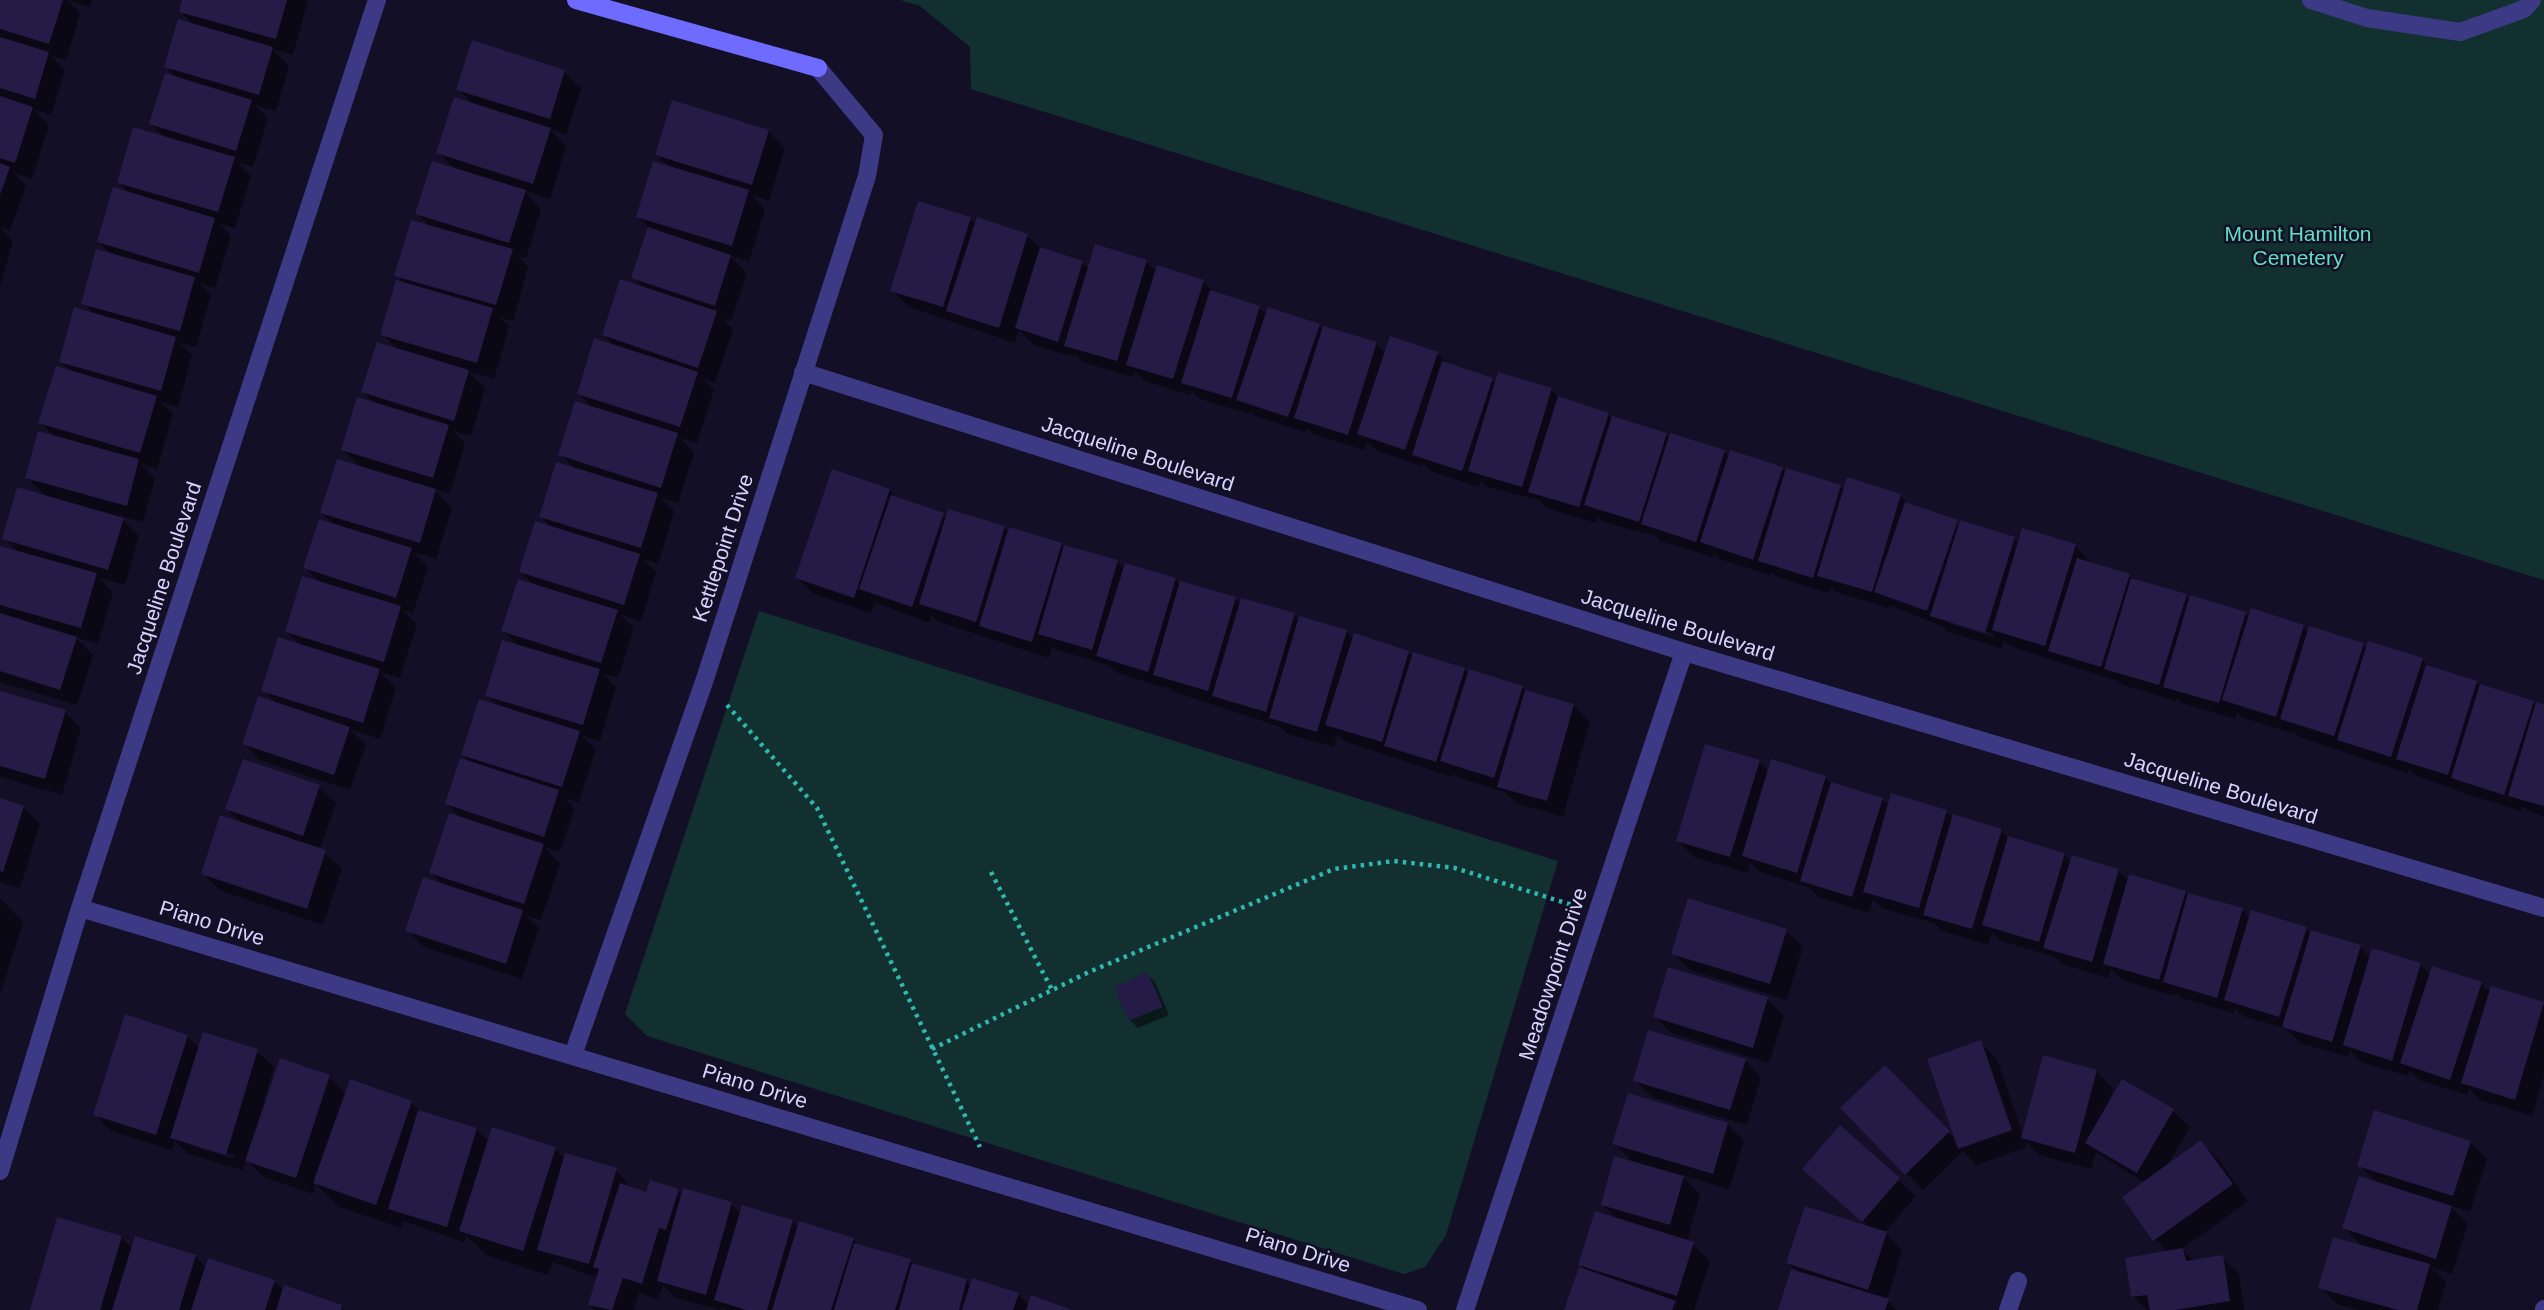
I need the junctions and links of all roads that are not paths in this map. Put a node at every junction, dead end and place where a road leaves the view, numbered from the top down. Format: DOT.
graph roads {
  1 [pos="377,0"];
  2 [pos="576,0"];
  3 [pos="2311,0"];
  4 [pos="2532,0"];
  5 [pos="803,372"];
  6 [pos="1684,652"];
  7 [pos="80,908"];
  8 [pos="2544,908"];
  9 [pos="573,1055"];
  10 [pos="0,1171"];
  11 [pos="2018,1280"];
  12 [pos="1418,1310"];
  13 [pos="1465,1310"];
  14 [pos="2008,1310"];
  1 -- 7 [label="street, Jacqueline Boulevard"];
  2 -- 5 [label="street, Kettlepoint Drive"];
  3 -- 4 [label="street"];
  5 -- 6 [label="street, Jacqueline Boulevard"];
  5 -- 9 [label="street, Kettlepoint Drive"];
  6 -- 8 [label="street, Jacqueline Boulevard"];
  6 -- 13 [label="street, Meadowpoint Drive"];
  7 -- 9 [label="street, Piano Drive"];
  7 -- 10 [label="street, Jacqueline Boulevard"];
  9 -- 12 [label="street, Piano Drive"];
  11 -- 14 [label="street"];
}
